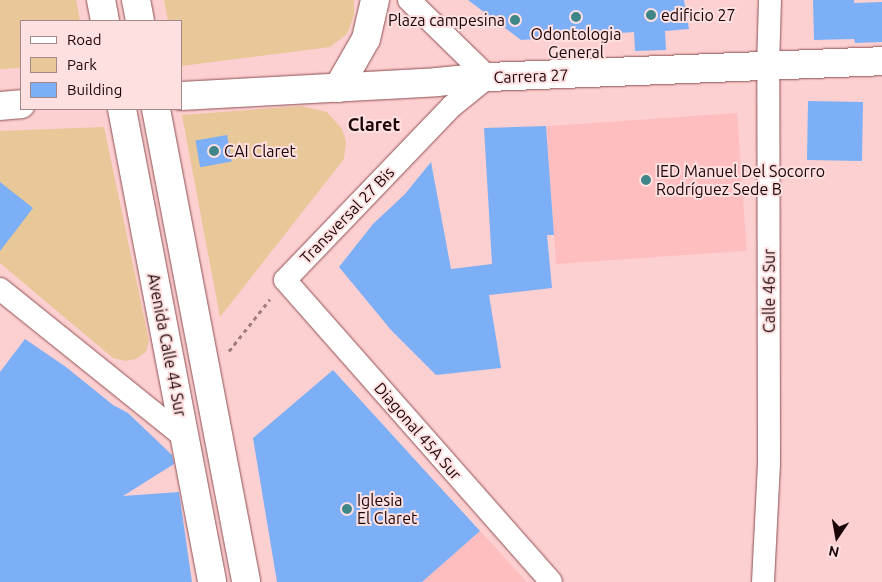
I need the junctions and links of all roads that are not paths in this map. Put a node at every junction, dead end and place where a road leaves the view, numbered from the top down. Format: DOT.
graph roads {
  1 [pos="101,0"];
  2 [pos="136,0"];
  3 [pos="375,0"];
  4 [pos="409,0"];
  5 [pos="770,0"];
  6 [pos="105,20"];
  7 [pos="140,20"];
  8 [pos="882,62"];
  9 [pos="768,66"];
  10 [pos="488,77"];
  11 [pos="338,88"];
  12 [pos="182,96"];
  13 [pos="20,104"];
  14 [pos="0,106"];
  15 [pos="122,110"];
  16 [pos="156,110"];
  17 [pos="285,280"];
  18 [pos="3,298"];
  19 [pos="185,438"];
  20 [pos="212,582"];
  21 [pos="246,582"];
  22 [pos="551,582"];
  23 [pos="763,582"];
  1 -- 6 [label="main road"];
  2 -- 7 [label="main road"];
  3 -- 11 [label="main road"];
  4 -- 10 [label="street"];
  5 -- 9 [label="street, Calle 46 Sur"];
  8 -- 9 [label="main road, Carrera 27"];
  9 -- 10 [label="main road, Carrera 27"];
  9 -- 23 [label="street, Calle 46 Sur"];
  10 -- 11 [label="main road, Carrera 27"];
  10 -- 17 [label="street, Transversal 27 Bis"];
  11 -- 12 [label="main road, Carrera 27"];
  13 -- 14 [label="main road"];
  15 -- 19 [label="main road, Avenida Calle 44 Sur"];
  16 -- 21 [label="main road, Avenida Calle 44 Sur"];
  17 -- 22 [label="street, Diagonal 45A Sur"];
  18 -- 19 [label="street"];
  19 -- 20 [label="main road, Avenida Calle 44 Sur"];
}
